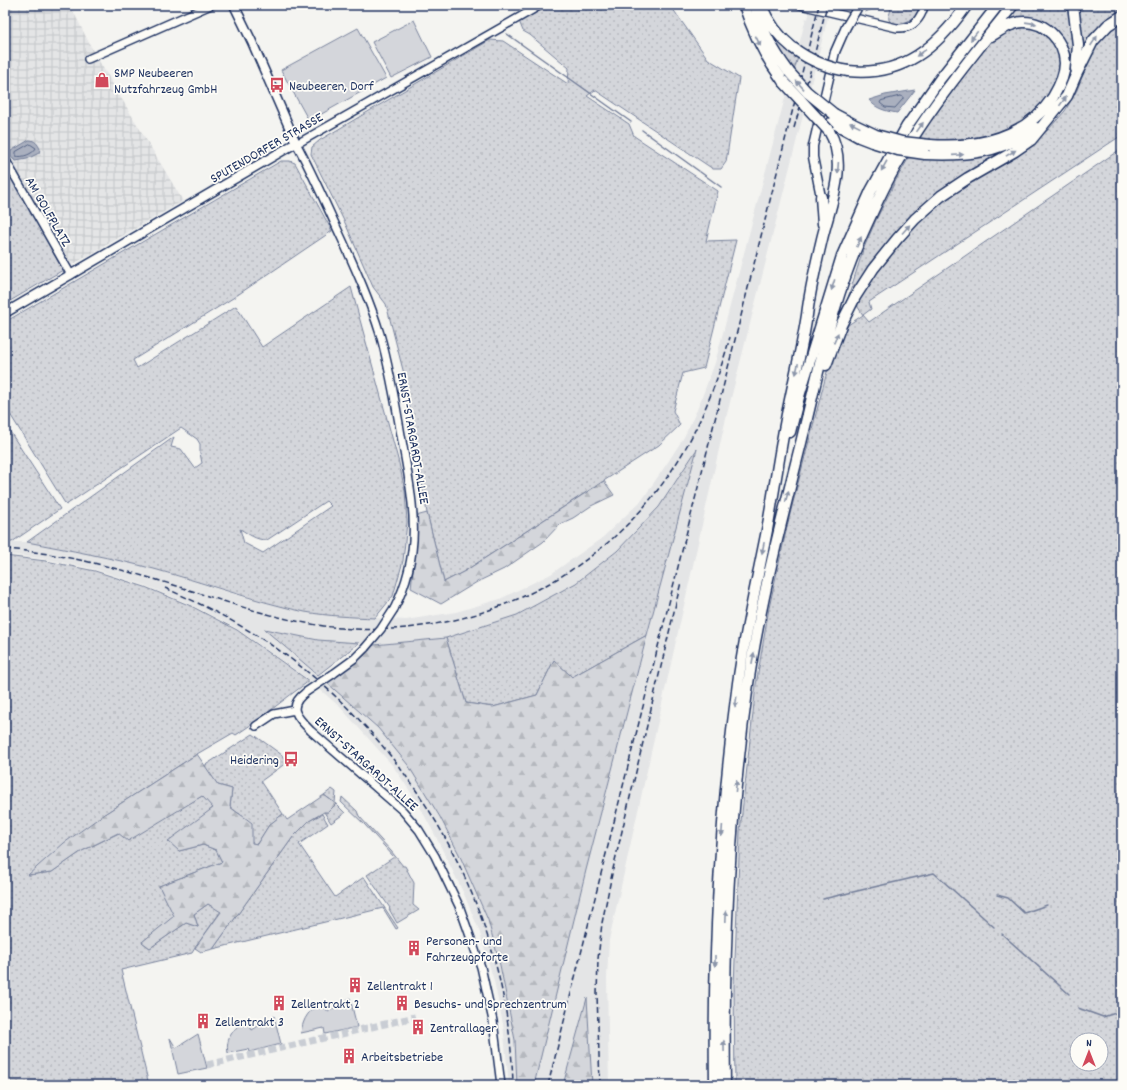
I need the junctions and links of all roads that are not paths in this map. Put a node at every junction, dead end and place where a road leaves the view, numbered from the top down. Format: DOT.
graph roads {
  1 [pos="211,5"];
  2 [pos="234,5"];
  3 [pos="541,5"];
  4 [pos="744,5"];
  5 [pos="800,5"];
  6 [pos="924,5"];
  7 [pos="967,5"];
  8 [pos="998,5"];
  9 [pos="1013,5"];
  10 [pos="1073,5"];
  11 [pos="859,6"];
  12 [pos="760,9"];
  13 [pos="1122,16"];
  14 [pos="983,42"];
  15 [pos="88,59"];
  16 [pos="1076,75"];
  17 [pos="786,76"];
  18 [pos="832,122"];
  19 [pos="1043,124"];
  20 [pos="296,143"];
  21 [pos="927,150"];
  22 [pos="5,160"];
  23 [pos="821,197"];
  24 [pos="823,236"];
  25 [pos="71,274"];
  26 [pos="5,313"];
  27 [pos="812,400"];
  28 [pos="773,496"];
  29 [pos="295,710"];
  30 [pos="256,726"];
  31 [pos="501,1085"];
  32 [pos="715,1085"];
  33 [pos="725,1085"];
  1 -- 15 [label="street"];
  2 -- 20 [label="main road"];
  3 -- 20 [label="street, SPUTENDORFER STRASSE"];
  4 -- 17 [label="highway, one-way"];
  5 -- 6 [label="street"];
  7 -- 12 [label="highway, one-way, bridge"];
  8 -- 28 [label="highway, one-way"];
  9 -- 14 [label="highway"];
  10 -- 16 [label="highway"];
  11 -- 23 [label="main road, bridge"];
  12 -- 17 [label="highway"];
  16 -- 13 [label="highway, one-way"];
  14 -- 21 [label="highway, one-way"];
  27 -- 14 [label="highway, one-way"];
  19 -- 16 [label="highway, one-way"];
  18 -- 17 [label="highway, one-way, bridge"];
  17 -- 18 [label="highway, bridge"];
  18 -- 21 [label="highway, bridge"];
  18 -- 24 [label="highway, one-way"];
  21 -- 19 [label="highway, one-way"];
  27 -- 19 [label="highway, one-way"];
  20 -- 25 [label="main road, SPUTENDORFER STRASSE"];
  20 -- 29 [label="street, ERNST-STARGARDT-ALLEE, bridge"];
  22 -- 25 [label="street, AM GOLFPLATZ"];
  23 -- 24 [label="highway"];
  24 -- 28 [label="highway, one-way"];
  25 -- 26 [label="main road, SPUTENDORFER STRASSE"];
  33 -- 27 [label="highway, one-way"];
  28 -- 32 [label="highway, one-way"];
  29 -- 30 [label="street"];
  29 -- 31 [label="street, ERNST-STARGARDT-ALLEE"];
}
